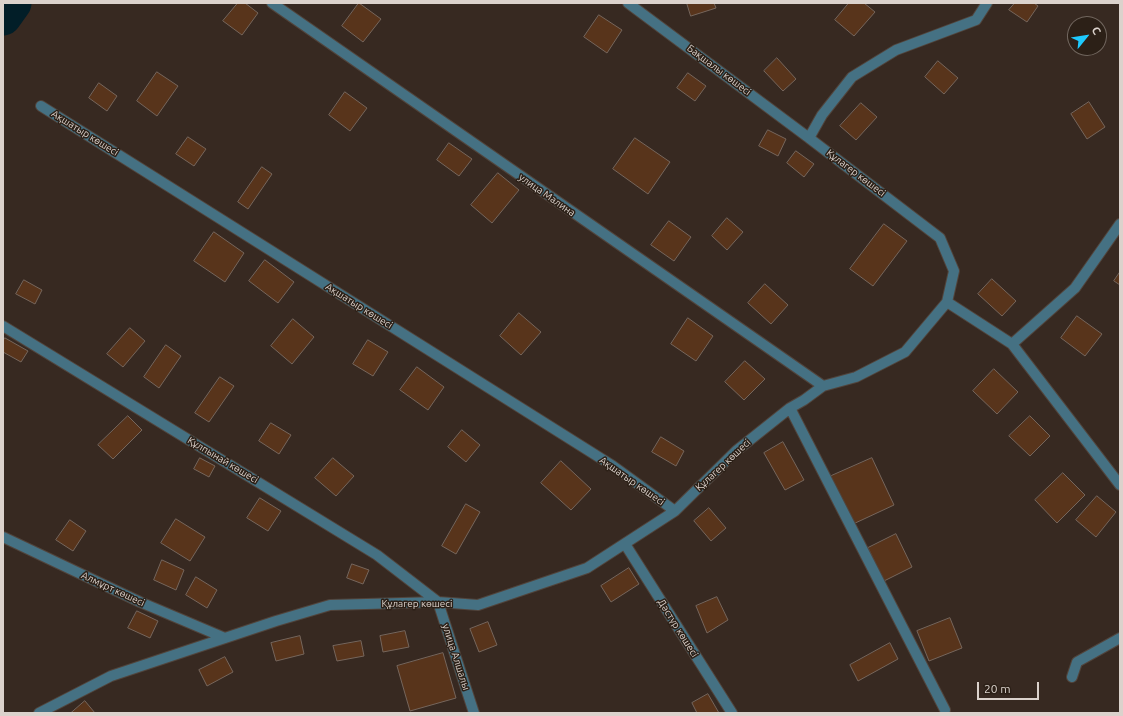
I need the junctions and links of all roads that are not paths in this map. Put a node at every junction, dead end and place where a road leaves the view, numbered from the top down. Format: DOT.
graph roads {
  1 [pos="272,3"];
  2 [pos="628,3"];
  3 [pos="987,3"];
  4 [pos="41,106"];
  5 [pos="809,138"];
  6 [pos="1120,224"];
  7 [pos="948,302"];
  8 [pos="3,326"];
  9 [pos="1012,344"];
  10 [pos="823,386"];
  11 [pos="790,408"];
  12 [pos="1120,485"];
  13 [pos="675,511"];
  14 [pos="3,537"];
  15 [pos="625,544"];
  16 [pos="438,602"];
  17 [pos="225,638"];
  18 [pos="1120,638"];
  19 [pos="1072,677"];
  20 [pos="945,710"];
  21 [pos="39,713"];
  22 [pos="474,713"];
  23 [pos="732,713"];
  1 -- 10 [label="street, улица Малина"];
  2 -- 5 [label="street, Бақшалы көшесі"];
  3 -- 5 [label="street"];
  4 -- 13 [label="street, Ақшатыр көшесі"];
  5 -- 7 [label="street, Құлагер көшесі"];
  6 -- 9 [label="street"];
  7 -- 9 [label="street"];
  7 -- 10 [label="street, Құлагер көшесі"];
  8 -- 16 [label="street, Құлпынай көшесі"];
  9 -- 12 [label="street"];
  10 -- 11 [label="street, Құлагер көшесі"];
  11 -- 13 [label="street, Құлагер көшесі"];
  11 -- 20 [label="street"];
  13 -- 15 [label="street, Құлагер көшесі"];
  14 -- 17 [label="street, Алмұрт көшесі"];
  15 -- 16 [label="street, Құлагер көшесі"];
  15 -- 23 [label="street, Дәстүр көшесі"];
  16 -- 17 [label="street, Құлагер көшесі"];
  16 -- 22 [label="street, улица Алшалы"];
  17 -- 21 [label="street, Құлагер көшесі"];
  18 -- 19 [label="street"];
}
